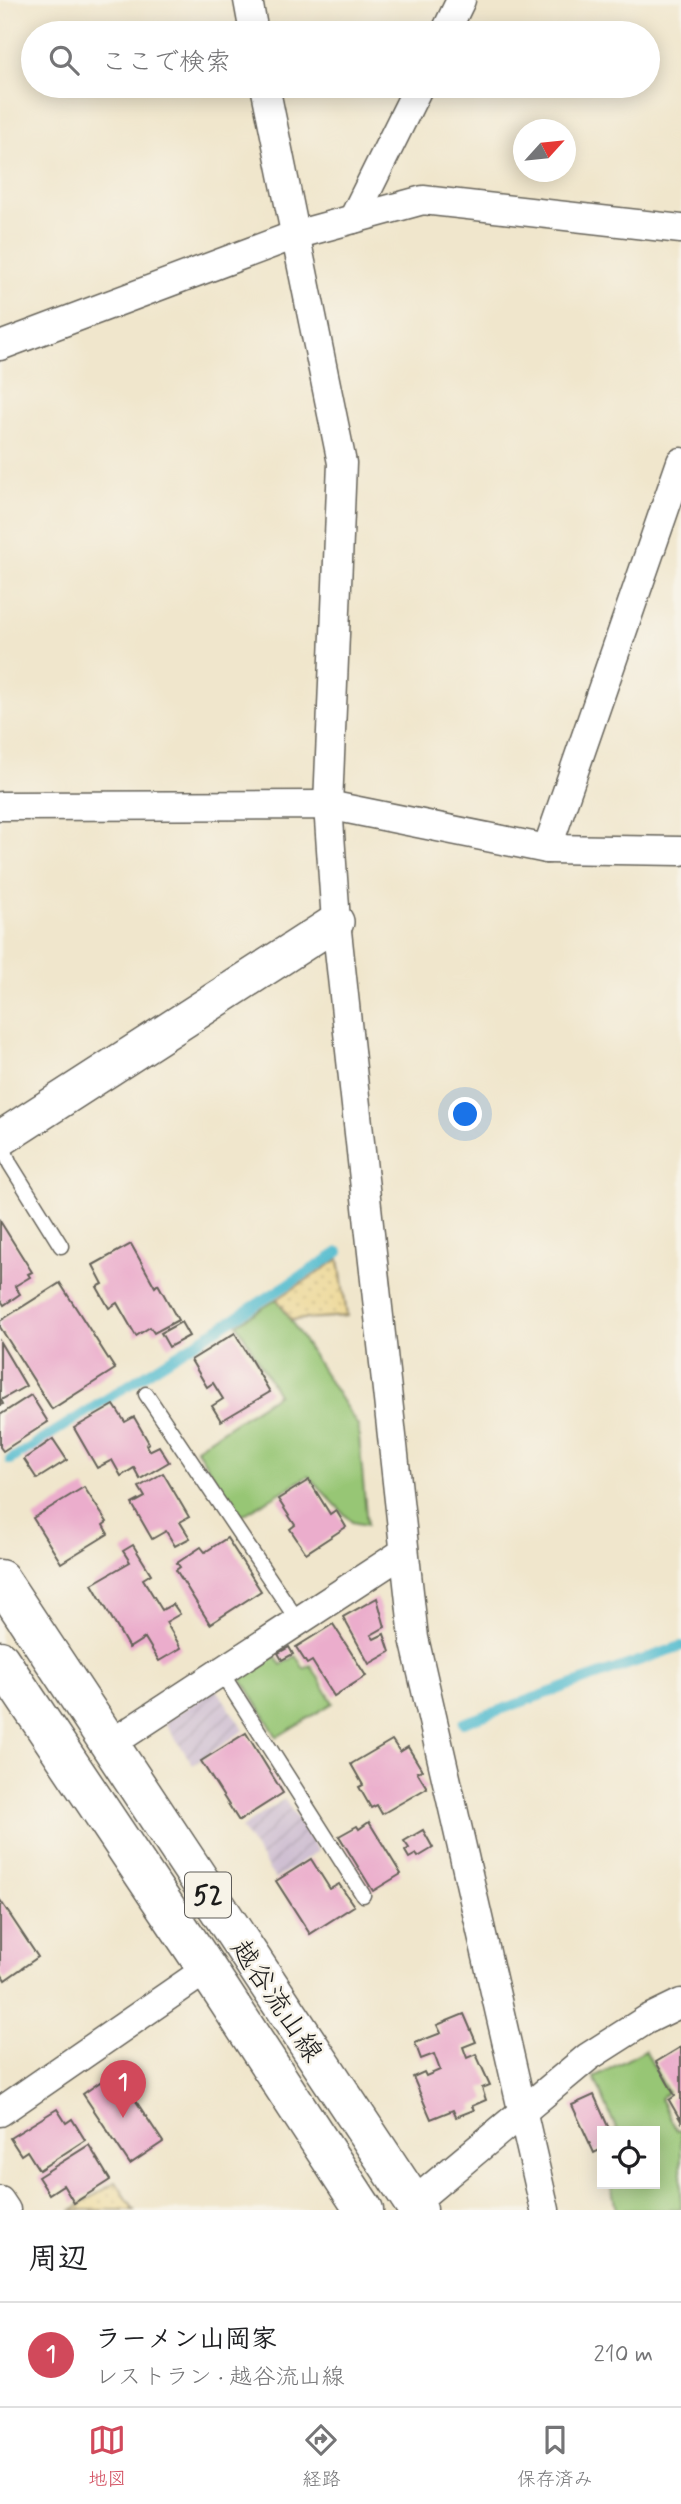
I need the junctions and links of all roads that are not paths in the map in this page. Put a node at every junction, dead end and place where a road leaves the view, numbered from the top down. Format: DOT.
graph roads {
  1 [pos="248,0"];
  2 [pos="461,0"];
  3 [pos="252,21"];
  4 [pos="451,21"];
  5 [pos="267,98"];
  6 [pos="413,98"];
  7 [pos="353,219"];
  8 [pos="681,229"];
  9 [pos="295,235"];
  10 [pos="0,346"];
  11 [pos="681,462"];
  12 [pos="328,805"];
  13 [pos="0,806"];
  14 [pos="547,849"];
  15 [pos="681,851"];
  16 [pos="336,922"];
  17 [pos="0,1139"];
  18 [pos="61,1246"];
  19 [pos="146,1394"];
  20 [pos="404,1552"];
  21 [pos="0,1579"];
  22 [pos="298,1622"];
  23 [pos="0,1660"];
  24 [pos="221,1672"];
  25 [pos="109,1745"];
  26 [pos="363,1895"];
  27 [pos="207,1969"];
  28 [pos="681,2003"];
  29 [pos="0,2112"];
  30 [pos="521,2113"];
  31 [pos="0,2201"];
  32 [pos="415,2207"];
  33 [pos="6,2210"];
  34 [pos="364,2210"];
  35 [pos="545,2210"];
  1 -- 3 [label="street"];
  2 -- 4 [label="street"];
  5 -- 9 [label="street"];
  6 -- 7 [label="street"];
  7 -- 8 [label="street"];
  7 -- 9 [label="street"];
  9 -- 10 [label="street"];
  9 -- 12 [label="street"];
  11 -- 14 [label="street"];
  12 -- 13 [label="street"];
  12 -- 14 [label="street"];
  12 -- 16 [label="street"];
  14 -- 15 [label="street"];
  16 -- 17 [label="street"];
  16 -- 20 [label="street"];
  17 -- 18 [label="lane"];
  19 -- 22 [label="lane"];
  20 -- 22 [label="street"];
  20 -- 30 [label="street"];
  21 -- 25 [label="main road, 越谷流山線 / 52"];
  22 -- 24 [label="street"];
  23 -- 27 [label="main road, 越谷流山線 / 52"];
  24 -- 25 [label="street"];
  24 -- 26 [label="lane"];
  25 -- 32 [label="main road, 越谷流山線 / 52"];
  27 -- 29 [label="street"];
  27 -- 34 [label="main road, 越谷流山線 / 52"];
  28 -- 30 [label="street"];
  30 -- 32 [label="street"];
  30 -- 35 [label="street"];
  31 -- 33 [label="street"];
}
